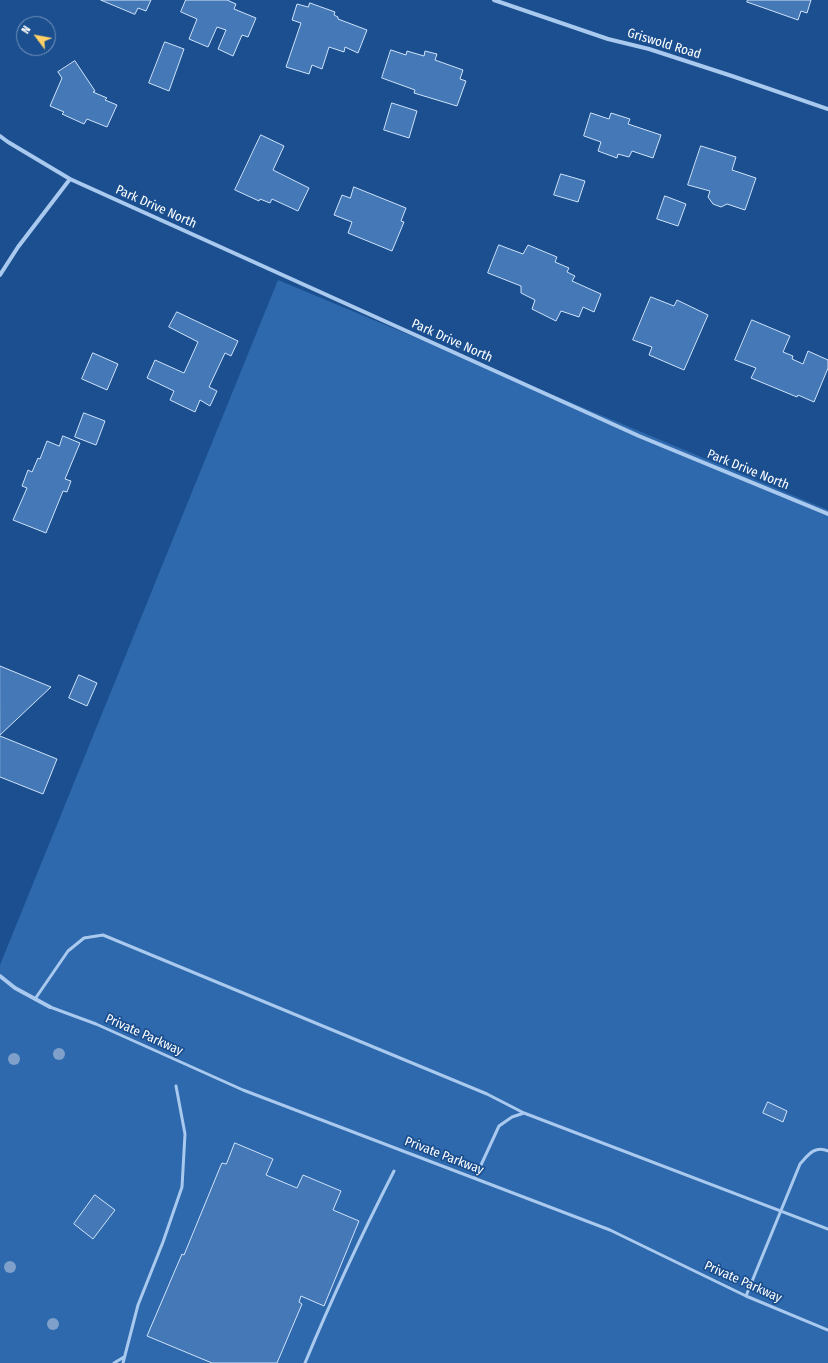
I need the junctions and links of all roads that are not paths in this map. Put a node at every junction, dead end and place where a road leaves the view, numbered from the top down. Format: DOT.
graph roads {
  1 [pos="494,0"];
  2 [pos="828,109"];
  3 [pos="0,136"];
  4 [pos="70,179"];
  5 [pos="0,275"];
  6 [pos="828,514"];
  7 [pos="0,976"];
  8 [pos="35,999"];
  9 [pos="50,1007"];
  10 [pos="176,1086"];
  11 [pos="524,1113"];
  12 [pos="828,1151"];
  13 [pos="394,1171"];
  14 [pos="475,1178"];
  15 [pos="780,1211"];
  16 [pos="828,1229"];
  17 [pos="746,1296"];
  18 [pos="828,1330"];
  19 [pos="124,1357"];
  20 [pos="114,1363"];
  21 [pos="123,1363"];
  22 [pos="305,1363"];
  1 -- 2 [label="street, Griswold Road"];
  3 -- 4 [label="street, Park Drive North"];
  4 -- 5 [label="street"];
  4 -- 6 [label="street, Park Drive North"];
  7 -- 8 [label="street"];
  8 -- 9 [label="street"];
  8 -- 11 [label="lane"];
  9 -- 14 [label="lane, Private Parkway"];
  10 -- 19 [label="lane"];
  11 -- 14 [label="lane"];
  11 -- 15 [label="lane"];
  12 -- 15 [label="lane"];
  13 -- 22 [label="lane"];
  14 -- 17 [label="lane, Private Parkway"];
  15 -- 16 [label="lane"];
  15 -- 17 [label="lane"];
  17 -- 18 [label="lane, Private Parkway"];
  19 -- 20 [label="lane"];
  19 -- 21 [label="lane"];
}
